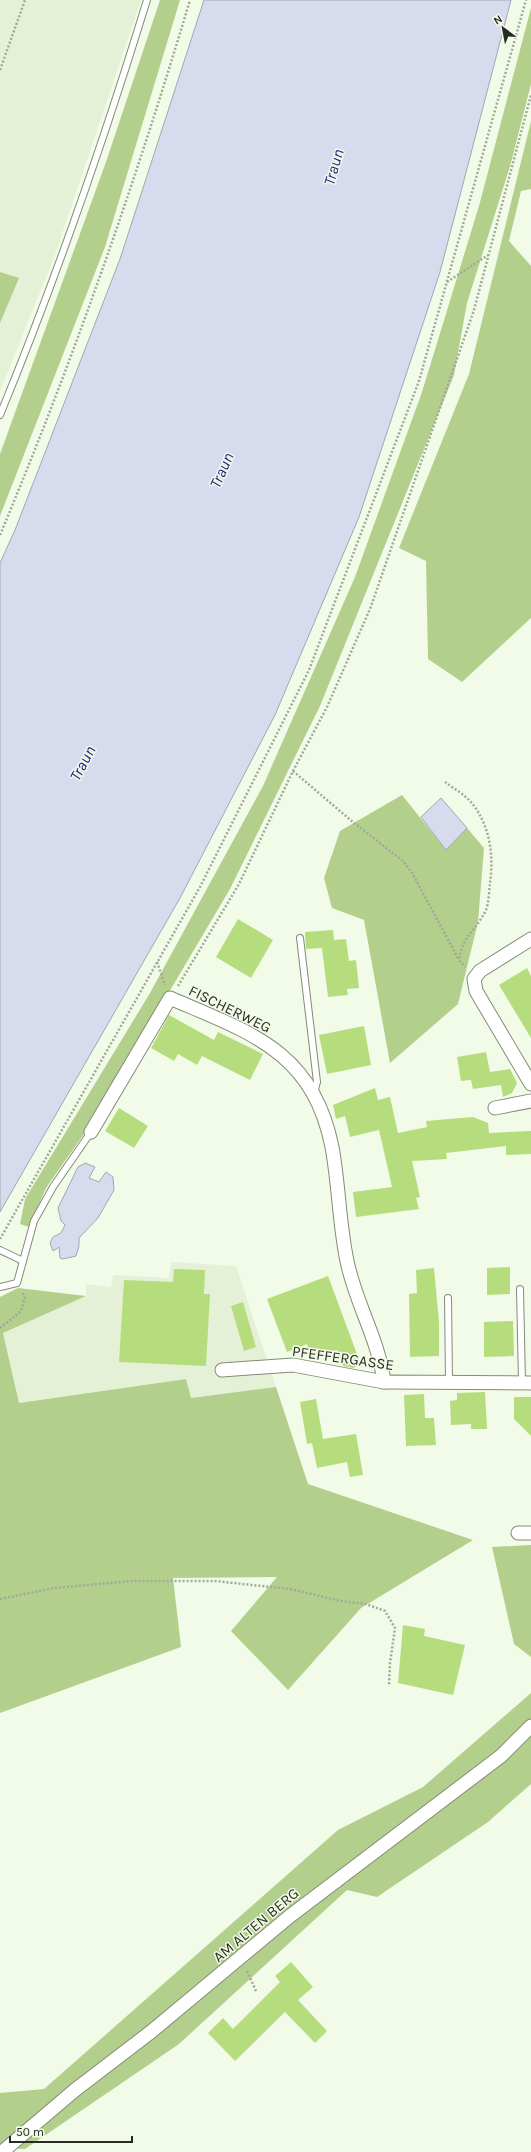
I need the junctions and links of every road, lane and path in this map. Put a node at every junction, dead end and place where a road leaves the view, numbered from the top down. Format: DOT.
graph roads {
  1 [pos="25,0"];
  2 [pos="147,0"];
  3 [pos="190,0"];
  4 [pos="526,0"];
  5 [pos="0,70"];
  6 [pos="531,95"];
  7 [pos="488,254"];
  8 [pos="447,282"];
  9 [pos="0,415"];
  10 [pos="0,535"];
  11 [pos="293,771"];
  12 [pos="445,782"];
  13 [pos="300,938"];
  14 [pos="531,939"];
  15 [pos="459,960"];
  16 [pos="157,962"];
  17 [pos="474,979"];
  18 [pos="170,998"];
  19 [pos="531,1082"];
  20 [pos="314,1093"];
  21 [pos="531,1101"];
  22 [pos="495,1108"];
  23 [pos="91,1132"];
  24 [pos="0,1239"];
  25 [pos="0,1250"];
  26 [pos="23,1261"];
  27 [pos="17,1283"];
  28 [pos="0,1288"];
  29 [pos="520,1289"];
  30 [pos="448,1298"];
  31 [pos="0,1328"];
  32 [pos="222,1370"];
  33 [pos="384,1382"];
  34 [pos="449,1382"];
  35 [pos="526,1383"];
  36 [pos="0,1599"];
  37 [pos="389,1685"];
  38 [pos="531,1726"];
  39 [pos="241,1958"];
  40 [pos="256,1991"];
  41 [pos="2,2152"];
  1 -- 5 [label="path"];
  2 -- 9 [label="lane"];
  3 -- 10 [label="path"];
  4 -- 8 [label="path"];
  6 -- 7 [label="path"];
  7 -- 8 [label="path"];
  7 -- 11 [label="path"];
  8 -- 16 [label="path"];
  11 -- 15 [label="path"];
  11 -- 18 [label="path"];
  12 -- 15 [label="path"];
  13 -- 20 [label="lane, FISCHERWEG"];
  14 -- 17 [label="street"];
  15 -- 17 [label="path"];
  16 -- 18 [label="path"];
  16 -- 24 [label="path"];
  17 -- 19 [label="street"];
  18 -- 20 [label="street, FISCHERWEG"];
  18 -- 23 [label="street, FISCHERWEG"];
  20 -- 33 [label="street, FISCHERWEG"];
  21 -- 22 [label="street"];
  23 -- 26 [label="lane"];
  25 -- 26 [label="lane"];
  26 -- 27 [label="lane"];
  27 -- 28 [label="lane"];
  27 -- 31 [label="path"];
  29 -- 35 [label="lane"];
  30 -- 34 [label="lane"];
  32 -- 33 [label="street, PFEFFERGASSE"];
  33 -- 34 [label="street, PFEFFERGASSE"];
  34 -- 35 [label="street, PFEFFERGASSE"];
  36 -- 37 [label="path"];
  38 -- 39 [label="street, AM ALTEN BERG"];
  39 -- 40 [label="path"];
  39 -- 41 [label="street, AM ALTEN BERG"];
}
